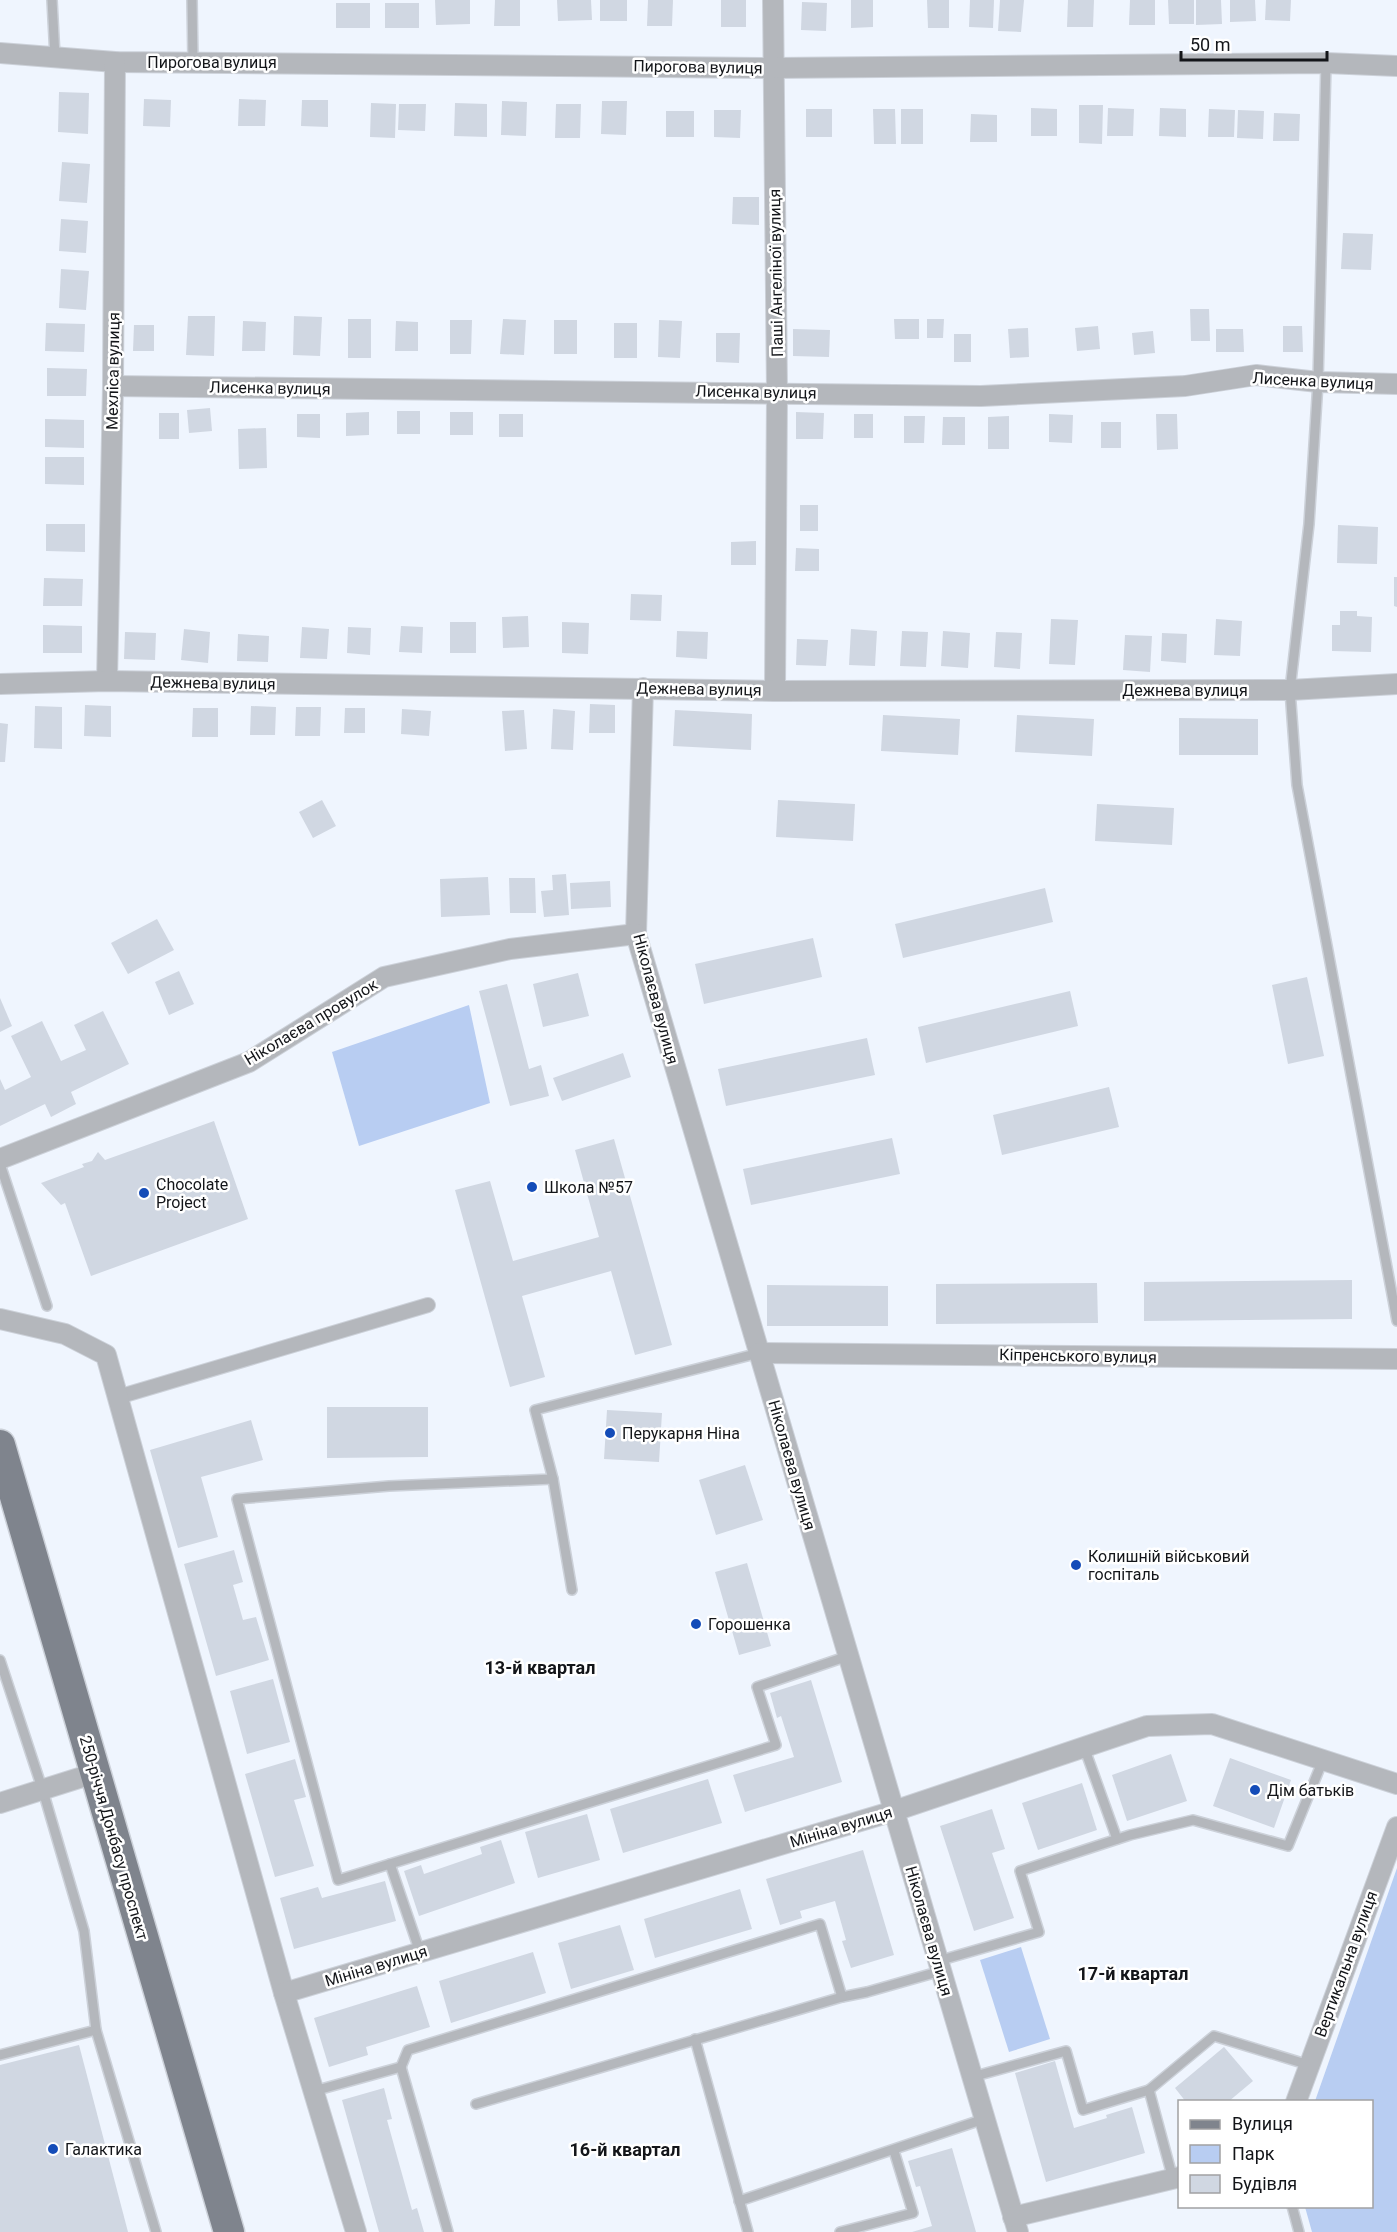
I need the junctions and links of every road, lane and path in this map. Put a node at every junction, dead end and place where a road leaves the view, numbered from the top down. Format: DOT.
graph roads {
  1 [pos="52,0"];
  2 [pos="192,0"];
  3 [pos="773,0"];
  4 [pos="0,53"];
  5 [pos="55,57"];
  6 [pos="115,62"];
  7 [pos="193,62"];
  8 [pos="1326,63"];
  9 [pos="1397,66"];
  10 [pos="773,68"];
  11 [pos="1318,382"];
  12 [pos="1397,384"];
  13 [pos="113,386"];
  14 [pos="777,393"];
  15 [pos="107,681"];
  16 [pos="0,684"];
  17 [pos="1397,684"];
  18 [pos="643,688"];
  19 [pos="1290,690"];
  20 [pos="775,691"];
  21 [pos="636,934"];
  22 [pos="0,1159"];
  23 [pos="0,1164"];
  24 [pos="428,1305"];
  25 [pos="47,1306"];
  26 [pos="0,1319"];
  27 [pos="1397,1321"];
  28 [pos="759,1353"];
  29 [pos="1397,1359"];
  30 [pos="118,1397"];
  31 [pos="0,1445"];
  32 [pos="554,1479"];
  33 [pos="572,1590"];
  34 [pos="848,1656"];
  35 [pos="0,1660"];
  36 [pos="1083,1747"];
  37 [pos="1323,1761"];
  38 [pos="95,1773"];
  39 [pos="1397,1784"];
  40 [pos="43,1791"];
  41 [pos="0,1803"];
  42 [pos="894,1811"];
  43 [pos="1397,1827"];
  44 [pos="1117,1839"];
  45 [pos="390,1864"];
  46 [pos="420,1953"];
  47 [pos="939,1966"];
  48 [pos="284,1993"];
  49 [pos="842,1996"];
  50 [pos="96,2030"];
  51 [pos="695,2039"];
  52 [pos="0,2055"];
  53 [pos="1309,2065"];
  54 [pos="401,2067"];
  55 [pos="972,2077"];
  56 [pos="1149,2090"];
  57 [pos="314,2091"];
  58 [pos="1297,2100"];
  59 [pos="476,2104"];
  60 [pos="984,2119"];
  61 [pos="894,2151"];
  62 [pos="1176,2178"];
  63 [pos="739,2201"];
  64 [pos="1293,2208"];
  65 [pos="1016,2225"];
  66 [pos="156,2232"];
  67 [pos="229,2232"];
  68 [pos="356,2232"];
  69 [pos="448,2232"];
  70 [pos="748,2232"];
  71 [pos="840,2232"];
  72 [pos="1299,2232"];
  1 -- 5 [label="lane"];
  2 -- 7 [label="lane"];
  3 -- 10 [label="street, Паші Ангеліної вулиця"];
  4 -- 5 [label="street, Пирогова вулиця"];
  5 -- 6 [label="street, Пирогова вулиця"];
  6 -- 7 [label="street, Пирогова вулиця"];
  6 -- 13 [label="street, Мехліса вулиця"];
  7 -- 10 [label="street, Пирогова вулиця"];
  8 -- 9 [label="street, Пирогова вулиця"];
  8 -- 10 [label="street, Пирогова вулиця"];
  8 -- 11 [label="lane"];
  10 -- 14 [label="street, Паші Ангеліної вулиця"];
  11 -- 12 [label="street, Лисенка вулиця"];
  11 -- 14 [label="street, Лисенка вулиця"];
  11 -- 19 [label="lane"];
  13 -- 14 [label="street, Лисенка вулиця"];
  13 -- 15 [label="street, Мехліса вулиця"];
  14 -- 20 [label="street, Паші Ангеліної вулиця"];
  15 -- 16 [label="street, Дежнева вулиця"];
  15 -- 18 [label="street, Дежнева вулиця"];
  17 -- 19 [label="street, Дежнева вулиця"];
  18 -- 20 [label="street, Дежнева вулиця"];
  18 -- 21 [label="street, Ніколаєва вулиця"];
  19 -- 20 [label="street, Дежнева вулиця"];
  19 -- 27 [label="lane"];
  21 -- 22 [label="street, Ніколаєва провулок"];
  21 -- 28 [label="street, Ніколаєва вулиця"];
  23 -- 25 [label="lane"];
  24 -- 30 [label="street"];
  26 -- 30 [label="street"];
  28 -- 29 [label="street, Кіпренського вулиця"];
  28 -- 32 [label="lane"];
  28 -- 34 [label="street, Ніколаєва вулиця"];
  30 -- 48 [label="street"];
  31 -- 38 [label="main road, 250-річчя Донбасу проспект"];
  32 -- 33 [label="lane"];
  32 -- 45 [label="lane"];
  34 -- 42 [label="street, Ніколаєва вулиця"];
  34 -- 45 [label="lane"];
  35 -- 40 [label="lane"];
  36 -- 37 [label="street, Мініна вулиця"];
  36 -- 42 [label="street, Мініна вулиця"];
  36 -- 44 [label="lane"];
  37 -- 39 [label="street, Мініна вулиця"];
  37 -- 44 [label="lane"];
  38 -- 40 [label="street"];
  38 -- 67 [label="main road, 250-річчя Донбасу проспект"];
  40 -- 41 [label="street"];
  40 -- 50 [label="lane"];
  42 -- 46 [label="street, Мініна вулиця"];
  42 -- 47 [label="street, Ніколаєва вулиця"];
  43 -- 53 [label="street, Вертикальна вулиця"];
  44 -- 47 [label="lane"];
  45 -- 46 [label="lane"];
  46 -- 48 [label="street, Мініна вулиця"];
  47 -- 49 [label="lane"];
  47 -- 55 [label="street, Ніколаєва вулиця"];
  48 -- 57 [label="street"];
  49 -- 51 [label="lane"];
  49 -- 54 [label="lane"];
  50 -- 52 [label="lane"];
  50 -- 66 [label="lane"];
  51 -- 59 [label="lane"];
  51 -- 63 [label="lane"];
  53 -- 56 [label="lane"];
  53 -- 58 [label="street, Вертикальна вулиця"];
  54 -- 57 [label="lane"];
  54 -- 69 [label="lane"];
  55 -- 56 [label="lane"];
  55 -- 60 [label="street, Ніколаєва вулиця"];
  56 -- 62 [label="lane"];
  57 -- 68 [label="street"];
  60 -- 61 [label="lane"];
  60 -- 65 [label="street, Ніколаєва вулиця"];
  61 -- 63 [label="lane"];
  61 -- 71 [label="lane"];
  62 -- 65 [label="street"];
  63 -- 70 [label="lane"];
  64 -- 72 [label="lane"];
}
